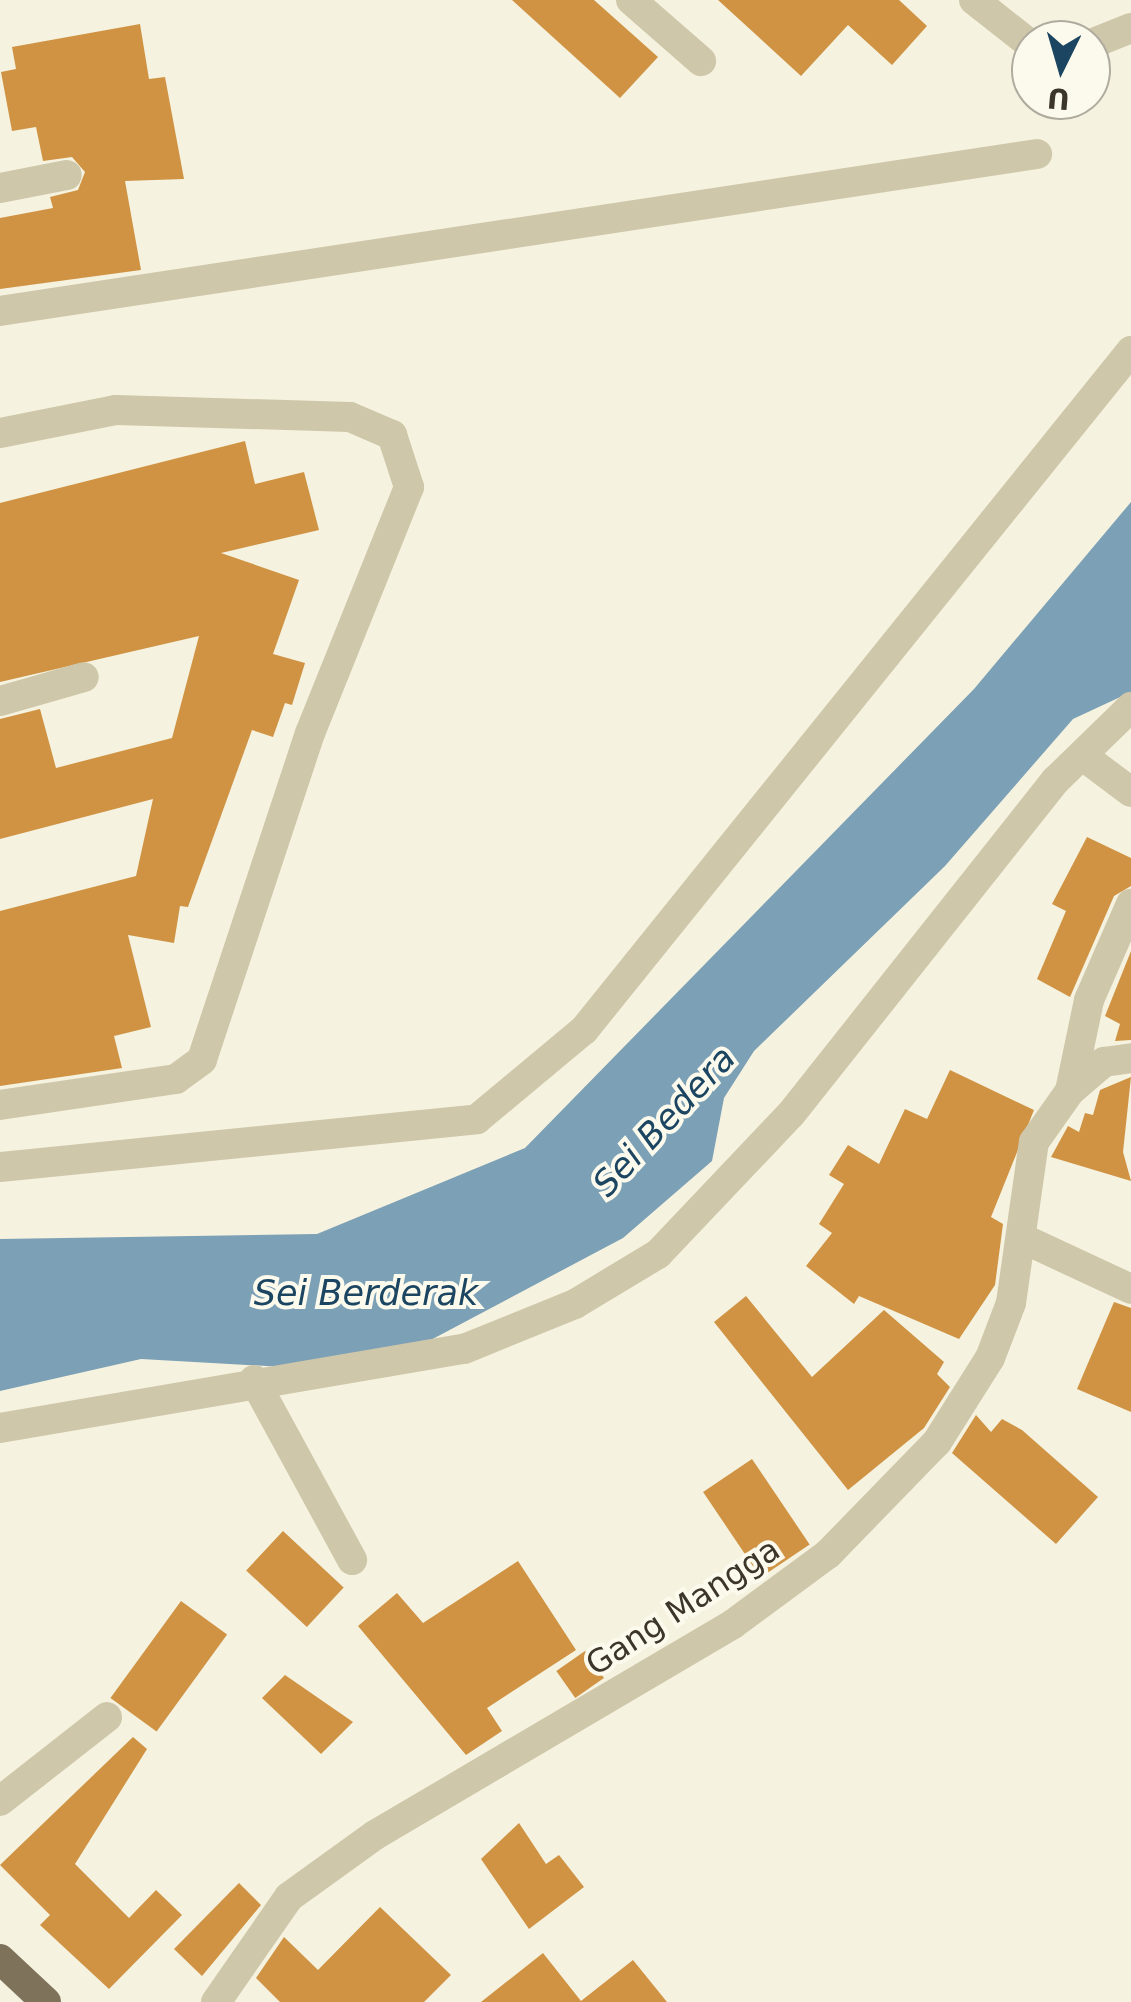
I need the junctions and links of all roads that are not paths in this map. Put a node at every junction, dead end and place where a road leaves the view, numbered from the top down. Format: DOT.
graph roads {
  1 [pos="631,0"];
  2 [pos="974,0"];
  3 [pos="1011,29"];
  4 [pos="701,61"];
  5 [pos="1038,154"];
  6 [pos="68,175"];
  7 [pos="0,188"];
  8 [pos="0,311"];
  9 [pos="1131,351"];
  10 [pos="0,433"];
  11 [pos="84,678"];
  12 [pos="0,701"];
  13 [pos="1131,707"];
  14 [pos="1084,756"];
  15 [pos="1131,792"];
  16 [pos="1131,904"];
  17 [pos="1117,1060"];
  18 [pos="1070,1091"];
  19 [pos="0,1105"];
  20 [pos="0,1167"];
  21 [pos="1026,1240"];
  22 [pos="1131,1288"];
  23 [pos="254,1380"];
  24 [pos="0,1428"];
  25 [pos="352,1560"];
  26 [pos="107,1716"];
  27 [pos="0,1800"];
  28 [pos="2,1965"];
  29 [pos="46,2002"];
  30 [pos="216,2002"];
  1 -- 4 [label="street"];
  2 -- 3 [label="street"];
  5 -- 8 [label="street"];
  6 -- 7 [label="street"];
  9 -- 20 [label="street"];
  10 -- 19 [label="street"];
  11 -- 12 [label="street"];
  13 -- 14 [label="street"];
  14 -- 15 [label="street"];
  14 -- 23 [label="street"];
  16 -- 18 [label="street"];
  17 -- 18 [label="street, Gang Mangga"];
  18 -- 21 [label="street, Gang Mangga"];
  21 -- 22 [label="street"];
  21 -- 30 [label="street, Gang Mangga"];
  23 -- 24 [label="street"];
  23 -- 25 [label="street"];
  26 -- 27 [label="street"];
  28 -- 29 [label="main road"];
}
